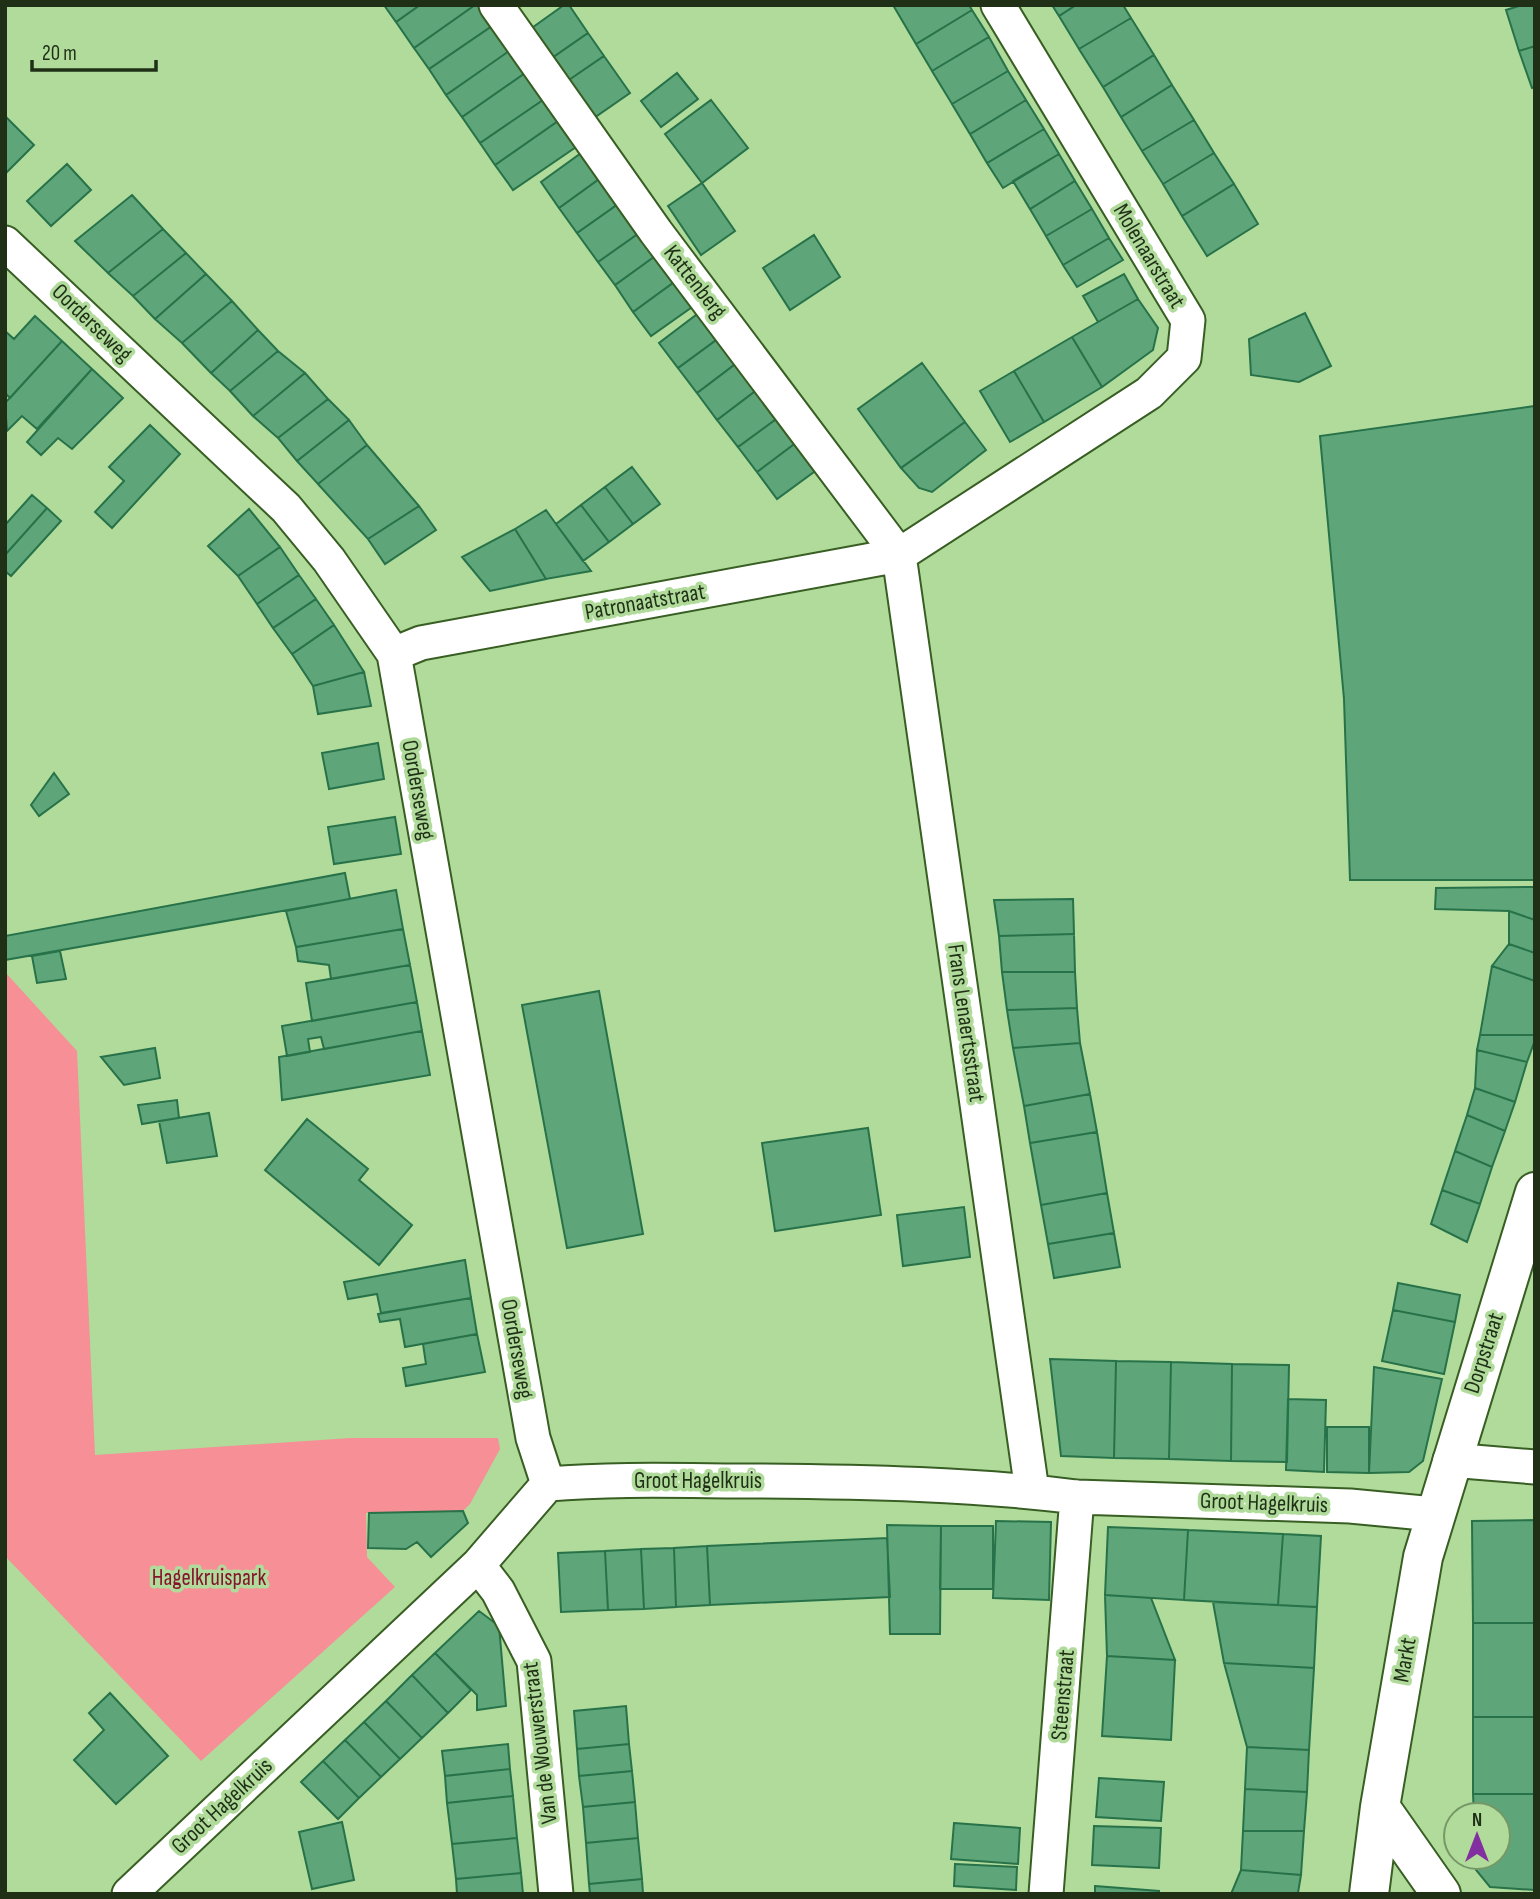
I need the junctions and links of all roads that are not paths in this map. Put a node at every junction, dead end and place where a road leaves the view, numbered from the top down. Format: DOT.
graph roads {
  1 [pos="496,5"];
  2 [pos="998,5"];
  3 [pos="5,243"];
  4 [pos="899,555"];
  5 [pos="394,654"];
  6 [pos="1535,1192"];
  7 [pos="1450,1460"];
  8 [pos="1535,1467"];
  9 [pos="548,1484"];
  10 [pos="1032,1491"];
  11 [pos="1077,1497"];
  12 [pos="1434,1514"];
  13 [pos="478,1565"];
  14 [pos="1380,1807"];
  15 [pos="129,1894"];
  16 [pos="556,1894"];
  17 [pos="1046,1894"];
  18 [pos="1369,1894"];
  19 [pos="1441,1894"];
  1 -- 4 [label="street, Kattenberg"];
  2 -- 4 [label="street, Molenaarstraat"];
  3 -- 5 [label="street, Oorderseweg"];
  4 -- 5 [label="street, Patronaatstraat"];
  4 -- 10 [label="street, Frans Lenaertsstraat"];
  5 -- 9 [label="street, Oorderseweg"];
  6 -- 7 [label="main road, Dorpstraat"];
  7 -- 8 [label="street"];
  7 -- 12 [label="main road, Dorpstraat"];
  9 -- 10 [label="street, Groot Hagelkruis"];
  9 -- 13 [label="street, Groot Hagelkruis"];
  10 -- 11 [label="street, Groot Hagelkruis"];
  11 -- 12 [label="street, Groot Hagelkruis"];
  11 -- 17 [label="street, Steenstraat"];
  12 -- 14 [label="main road, Markt"];
  13 -- 15 [label="street, Groot Hagelkruis"];
  13 -- 16 [label="street, Van de Wouwerstraat"];
  14 -- 18 [label="main road, Markt"];
  14 -- 19 [label="main road"];
}
